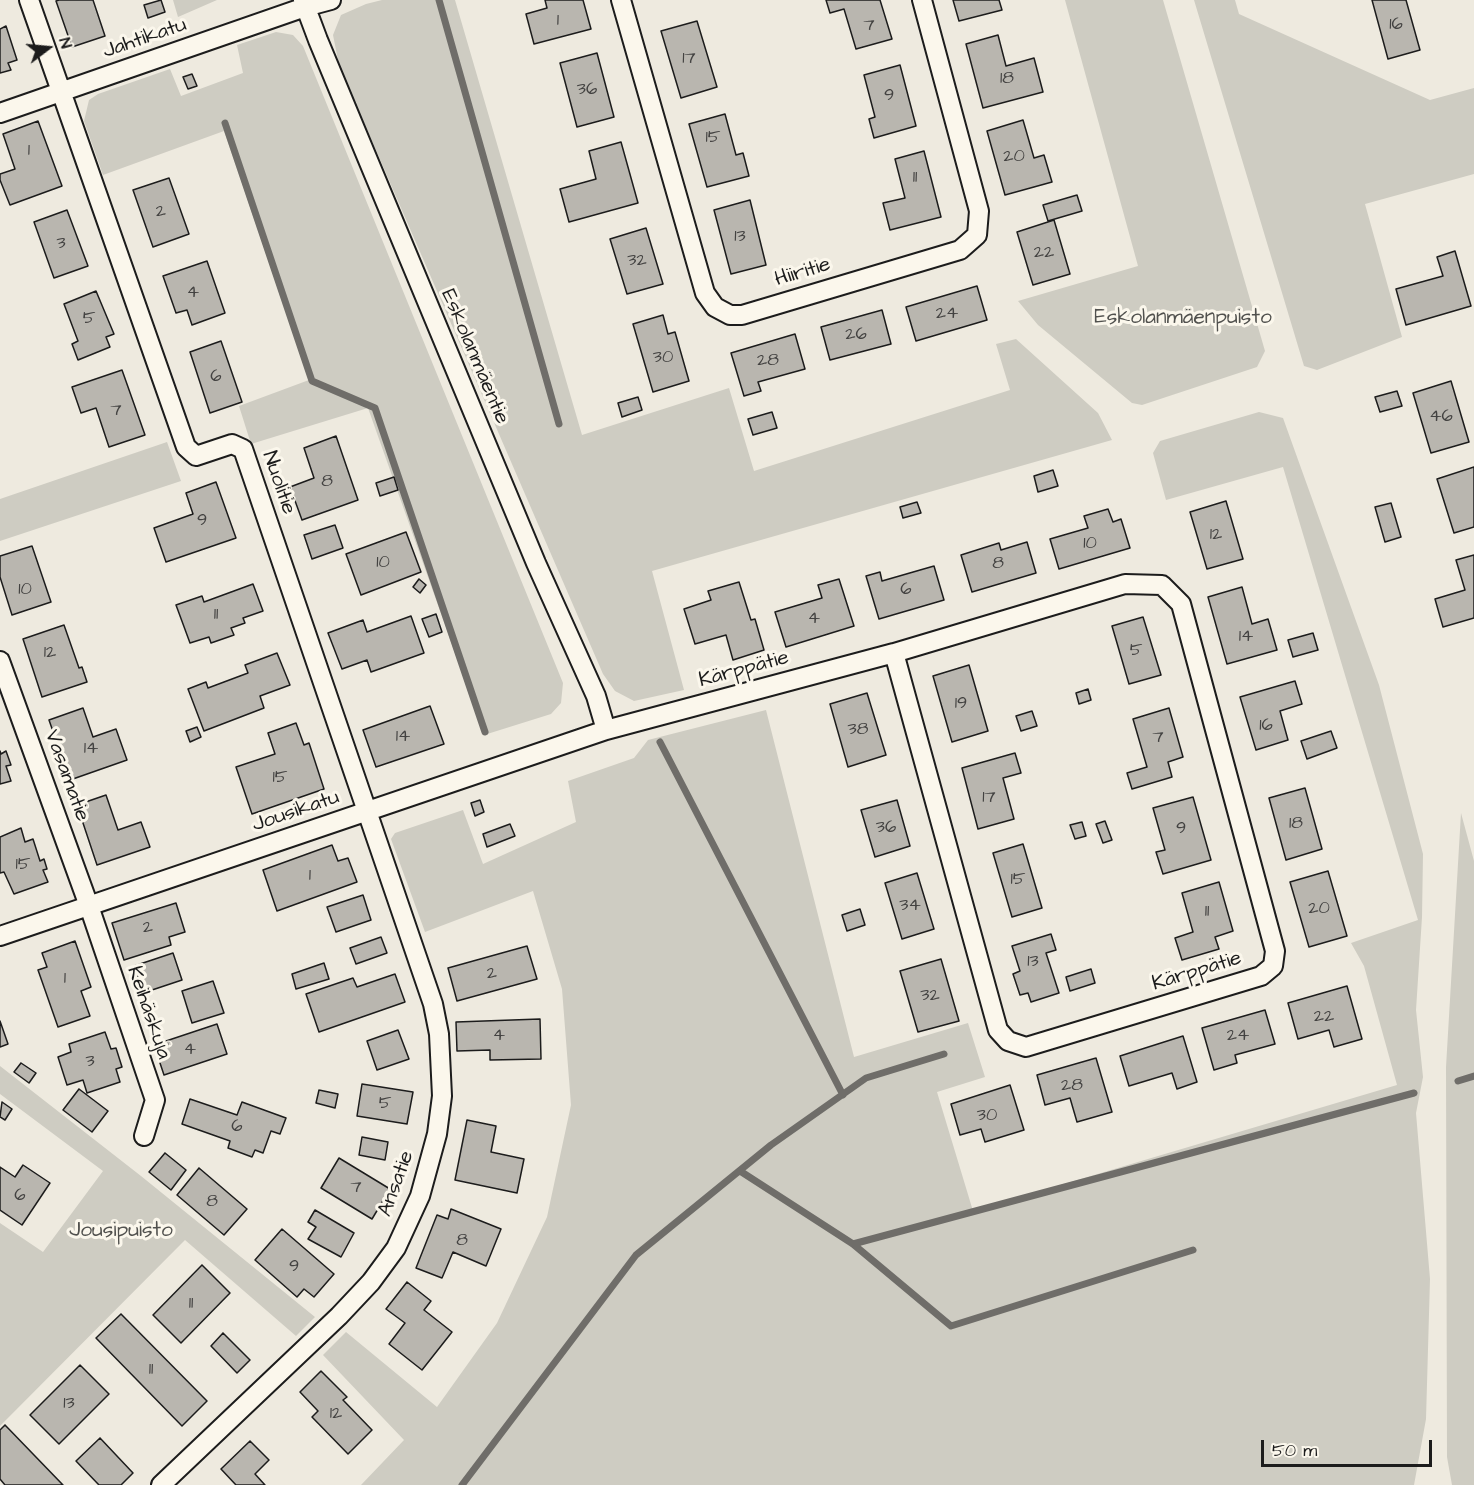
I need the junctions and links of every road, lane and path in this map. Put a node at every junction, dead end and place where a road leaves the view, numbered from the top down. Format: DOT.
graph roads {
  1 [pos="29,0"];
  2 [pos="331,0"];
  3 [pos="621,0"];
  4 [pos="922,0"];
  5 [pos="304,4"];
  6 [pos="61,92"];
  7 [pos="0,113"];
  8 [pos="894,653"];
  9 [pos="0,661"];
  10 [pos="606,730"];
  11 [pos="366,812"];
  12 [pos="89,906"];
  13 [pos="0,936"];
  14 [pos="144,1136"];
  15 [pos="161,1485"];
  1 -- 6 [label="street"];
  2 -- 5 [label="street"];
  3 -- 4 [label="street, Hiiritie"];
  5 -- 6 [label="street, Jahtikatu"];
  5 -- 10 [label="street, Eskolanmäentie"];
  6 -- 7 [label="street, Jahtikatu"];
  6 -- 11 [label="street, Nuolitie"];
  8 -- 8 [label="street, Kärppätie"];
  8 -- 10 [label="street, Kärppätie"];
  9 -- 12 [label="street, Vasamatie"];
  10 -- 11 [label="street, Jousikatu"];
  11 -- 12 [label="street, Jousikatu"];
  11 -- 15 [label="street, Ansatie"];
  12 -- 13 [label="street, Jousikatu"];
  12 -- 14 [label="street, Keihäskuja"];
}
